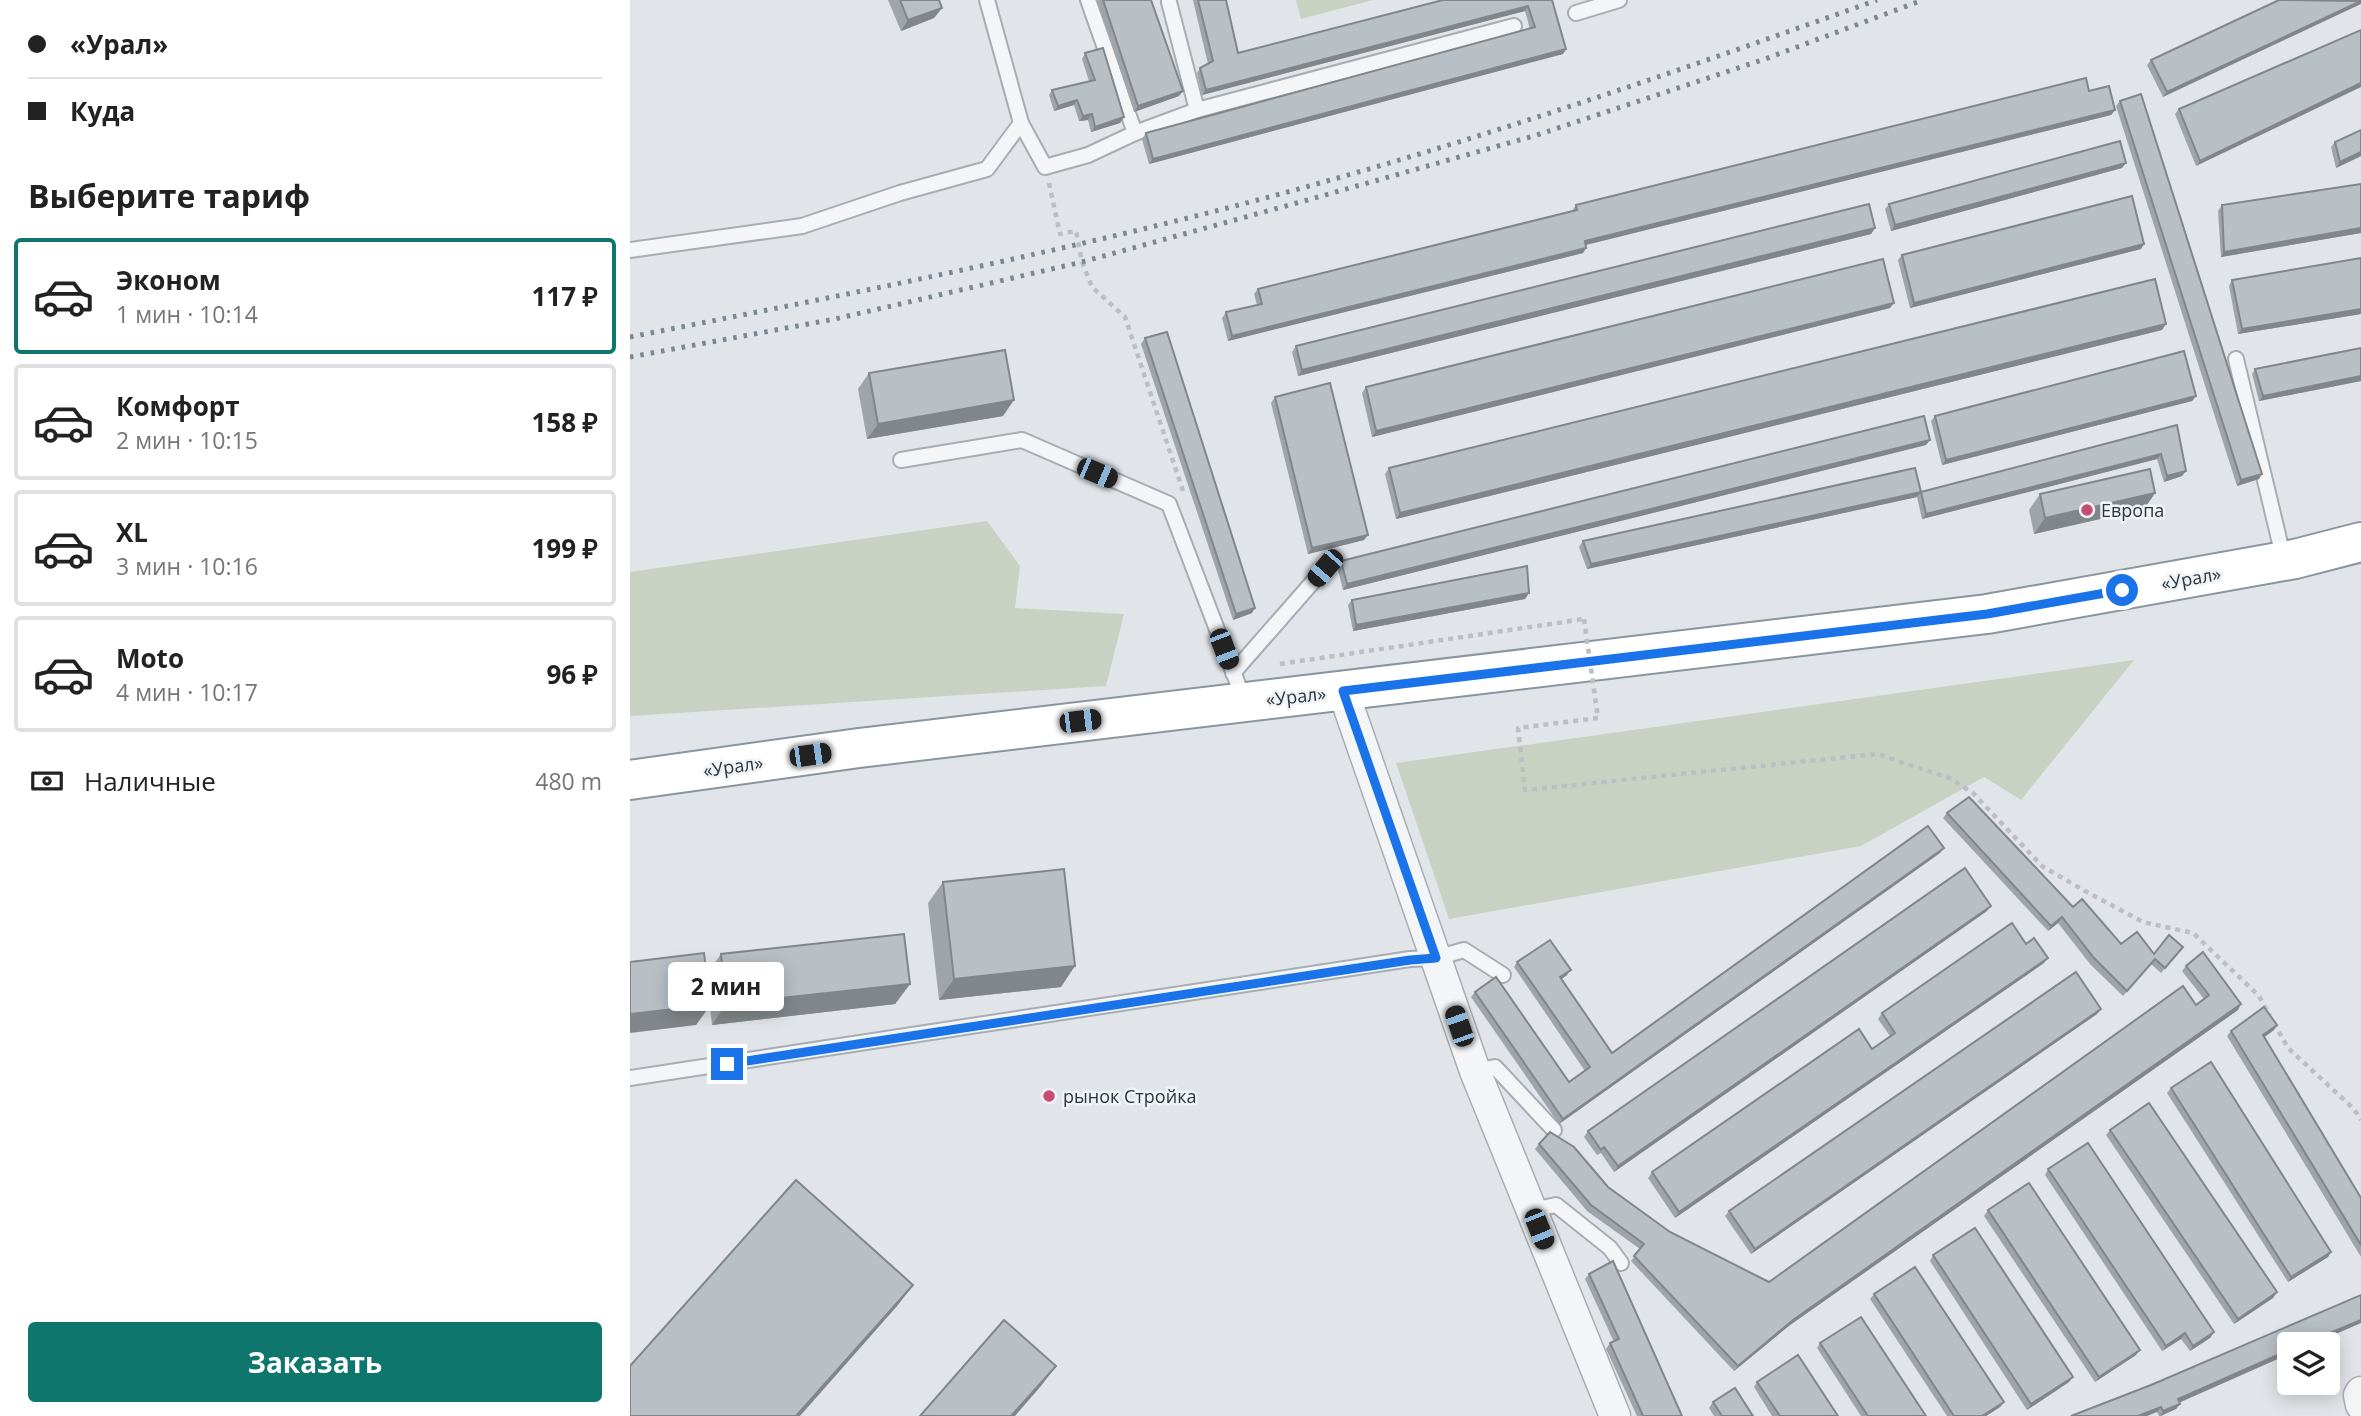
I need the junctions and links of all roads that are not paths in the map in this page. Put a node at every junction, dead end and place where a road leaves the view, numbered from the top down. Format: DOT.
graph roads {
  1 [pos="987,0"];
  2 [pos="1088,0"];
  3 [pos="1619,0"];
  4 [pos="1169,2"];
  5 [pos="1576,13"];
  6 [pos="1514,26"];
  7 [pos="1197,110"];
  8 [pos="1021,123"];
  9 [pos="1135,133"];
  10 [pos="630,250"];
  11 [pos="2236,359"];
  12 [pos="901,460"];
  13 [pos="2361,542"];
  14 [pos="2284,561"];
  15 [pos="1325,568"];
  16 [pos="1240,679"];
  17 [pos="1343,691"];
  18 [pos="630,777"];
  19 [pos="1436,958"];
  20 [pos="1503,975"];
  21 [pos="1475,1071"];
  22 [pos="630,1079"];
  23 [pos="1553,1130"];
  24 [pos="1532,1210"];
  25 [pos="1621,1263"];
  26 [pos="1615,1416"];
  1 -- 8 [label="lane"];
  2 -- 9 [label="lane"];
  3 -- 5 [label="lane"];
  4 -- 7 [label="lane"];
  6 -- 7 [label="lane"];
  7 -- 9 [label="lane"];
  8 -- 9 [label="lane"];
  8 -- 10 [label="lane"];
  11 -- 14 [label="lane"];
  12 -- 16 [label="lane"];
  13 -- 14 [label="highway, «Урал»"];
  14 -- 17 [label="highway, «Урал»"];
  15 -- 16 [label="lane"];
  16 -- 17 [label="highway, «Урал»"];
  16 -- 18 [label="highway, «Урал»"];
  17 -- 19 [label="street"];
  19 -- 20 [label="lane"];
  19 -- 21 [label="street"];
  19 -- 22 [label="lane"];
  21 -- 23 [label="lane"];
  21 -- 24 [label="street"];
  24 -- 25 [label="lane"];
  24 -- 26 [label="street"];
}
